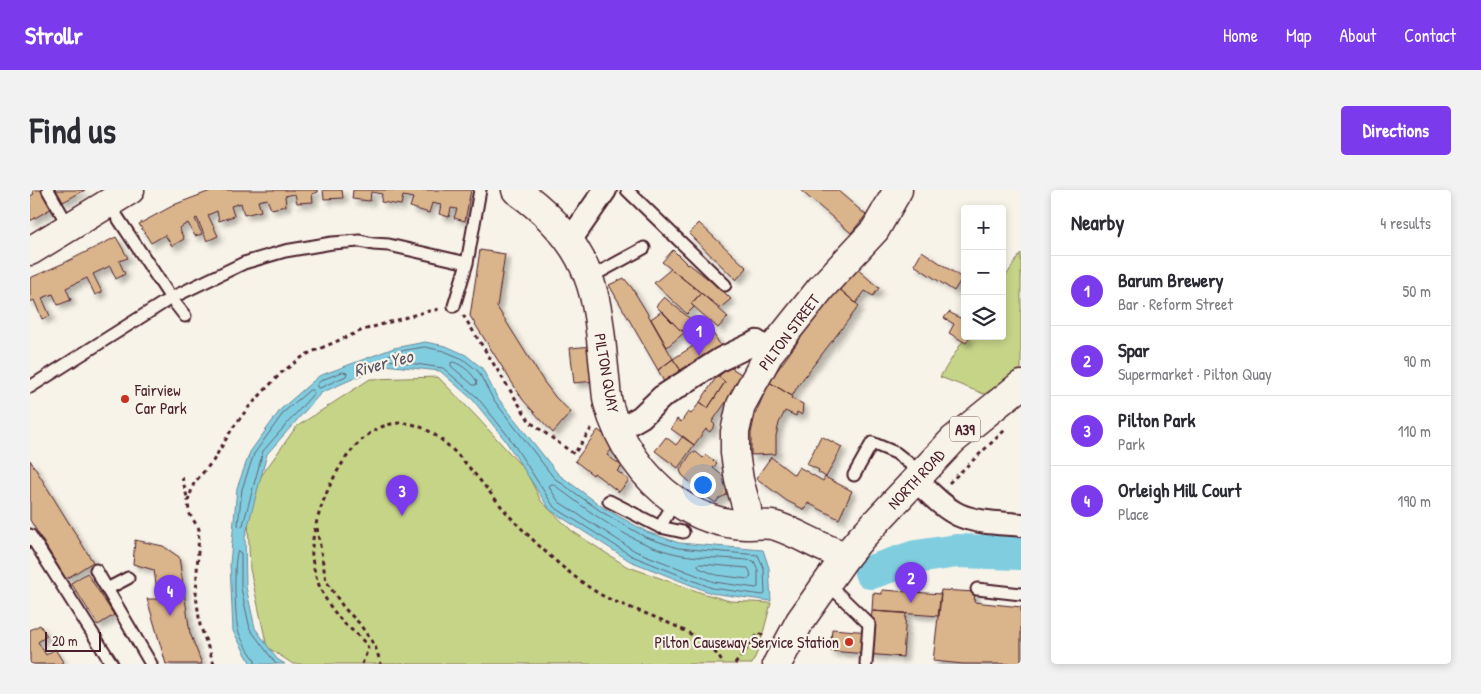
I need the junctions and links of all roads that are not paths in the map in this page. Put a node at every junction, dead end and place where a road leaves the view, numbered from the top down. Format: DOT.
graph roads {
  1 [pos="48,190"];
  2 [pos="480,190"];
  3 [pos="516,190"];
  4 [pos="605,190"];
  5 [pos="627,190"];
  6 [pos="898,190"];
  7 [pos="119,197"];
  8 [pos="69,227"];
  9 [pos="569,242"];
  10 [pos="644,248"];
  11 [pos="30,250"];
  12 [pos="468,263"];
  13 [pos="589,278"];
  14 [pos="725,285"];
  15 [pos="171,298"];
  16 [pos="454,306"];
  17 [pos="185,316"];
  18 [pos="770,352"];
  19 [pos="1021,385"];
  20 [pos="30,387"];
  21 [pos="618,430"];
  22 [pos="854,475"];
  23 [pos="924,484"];
  24 [pos="608,501"];
  25 [pos="675,501"];
  26 [pos="746,525"];
  27 [pos="1021,525"];
  28 [pos="660,527"];
  29 [pos="683,532"];
  30 [pos="30,535"];
  31 [pos="841,564"];
  32 [pos="96,570"];
  33 [pos="128,578"];
  34 [pos="107,589"];
  35 [pos="977,589"];
  36 [pos="1021,594"];
  37 [pos="112,664"];
  38 [pos="151,664"];
  39 [pos="777,664"];
  40 [pos="866,664"];
  1 -- 8 [label="lane"];
  2 -- 12 [label="lane"];
  3 -- 9 [label="street, PILTON QUAY"];
  4 -- 9 [label="street"];
  5 -- 14 [label="lane"];
  6 -- 18 [label="street, PILTON STREET"];
  7 -- 8 [label="street"];
  7 -- 15 [label="lane"];
  8 -- 11 [label="street"];
  9 -- 13 [label="street, PILTON QUAY"];
  10 -- 13 [label="lane"];
  12 -- 15 [label="lane"];
  12 -- 16 [label="lane"];
  13 -- 21 [label="street, PILTON QUAY"];
  15 -- 17 [label="lane"];
  15 -- 20 [label="lane"];
  18 -- 21 [label="street"];
  18 -- 26 [label="street, PILTON STREET"];
  19 -- 23 [label="street, NORTH ROAD / A39"];
  21 -- 25 [label="street, PILTON QUAY"];
  22 -- 23 [label="lane"];
  23 -- 27 [label="street"];
  23 -- 31 [label="street, NORTH ROAD / A39"];
  24 -- 28 [label="lane"];
  25 -- 26 [label="street, PILTON QUAY"];
  25 -- 28 [label="lane"];
  26 -- 31 [label="street, PILTON QUAY"];
  28 -- 29 [label="lane"];
  30 -- 37 [label="lane"];
  31 -- 39 [label="street, A39"];
  31 -- 40 [label="lane"];
  32 -- 34 [label="lane"];
  33 -- 34 [label="lane"];
  34 -- 38 [label="lane"];
  35 -- 36 [label="lane"];
}
